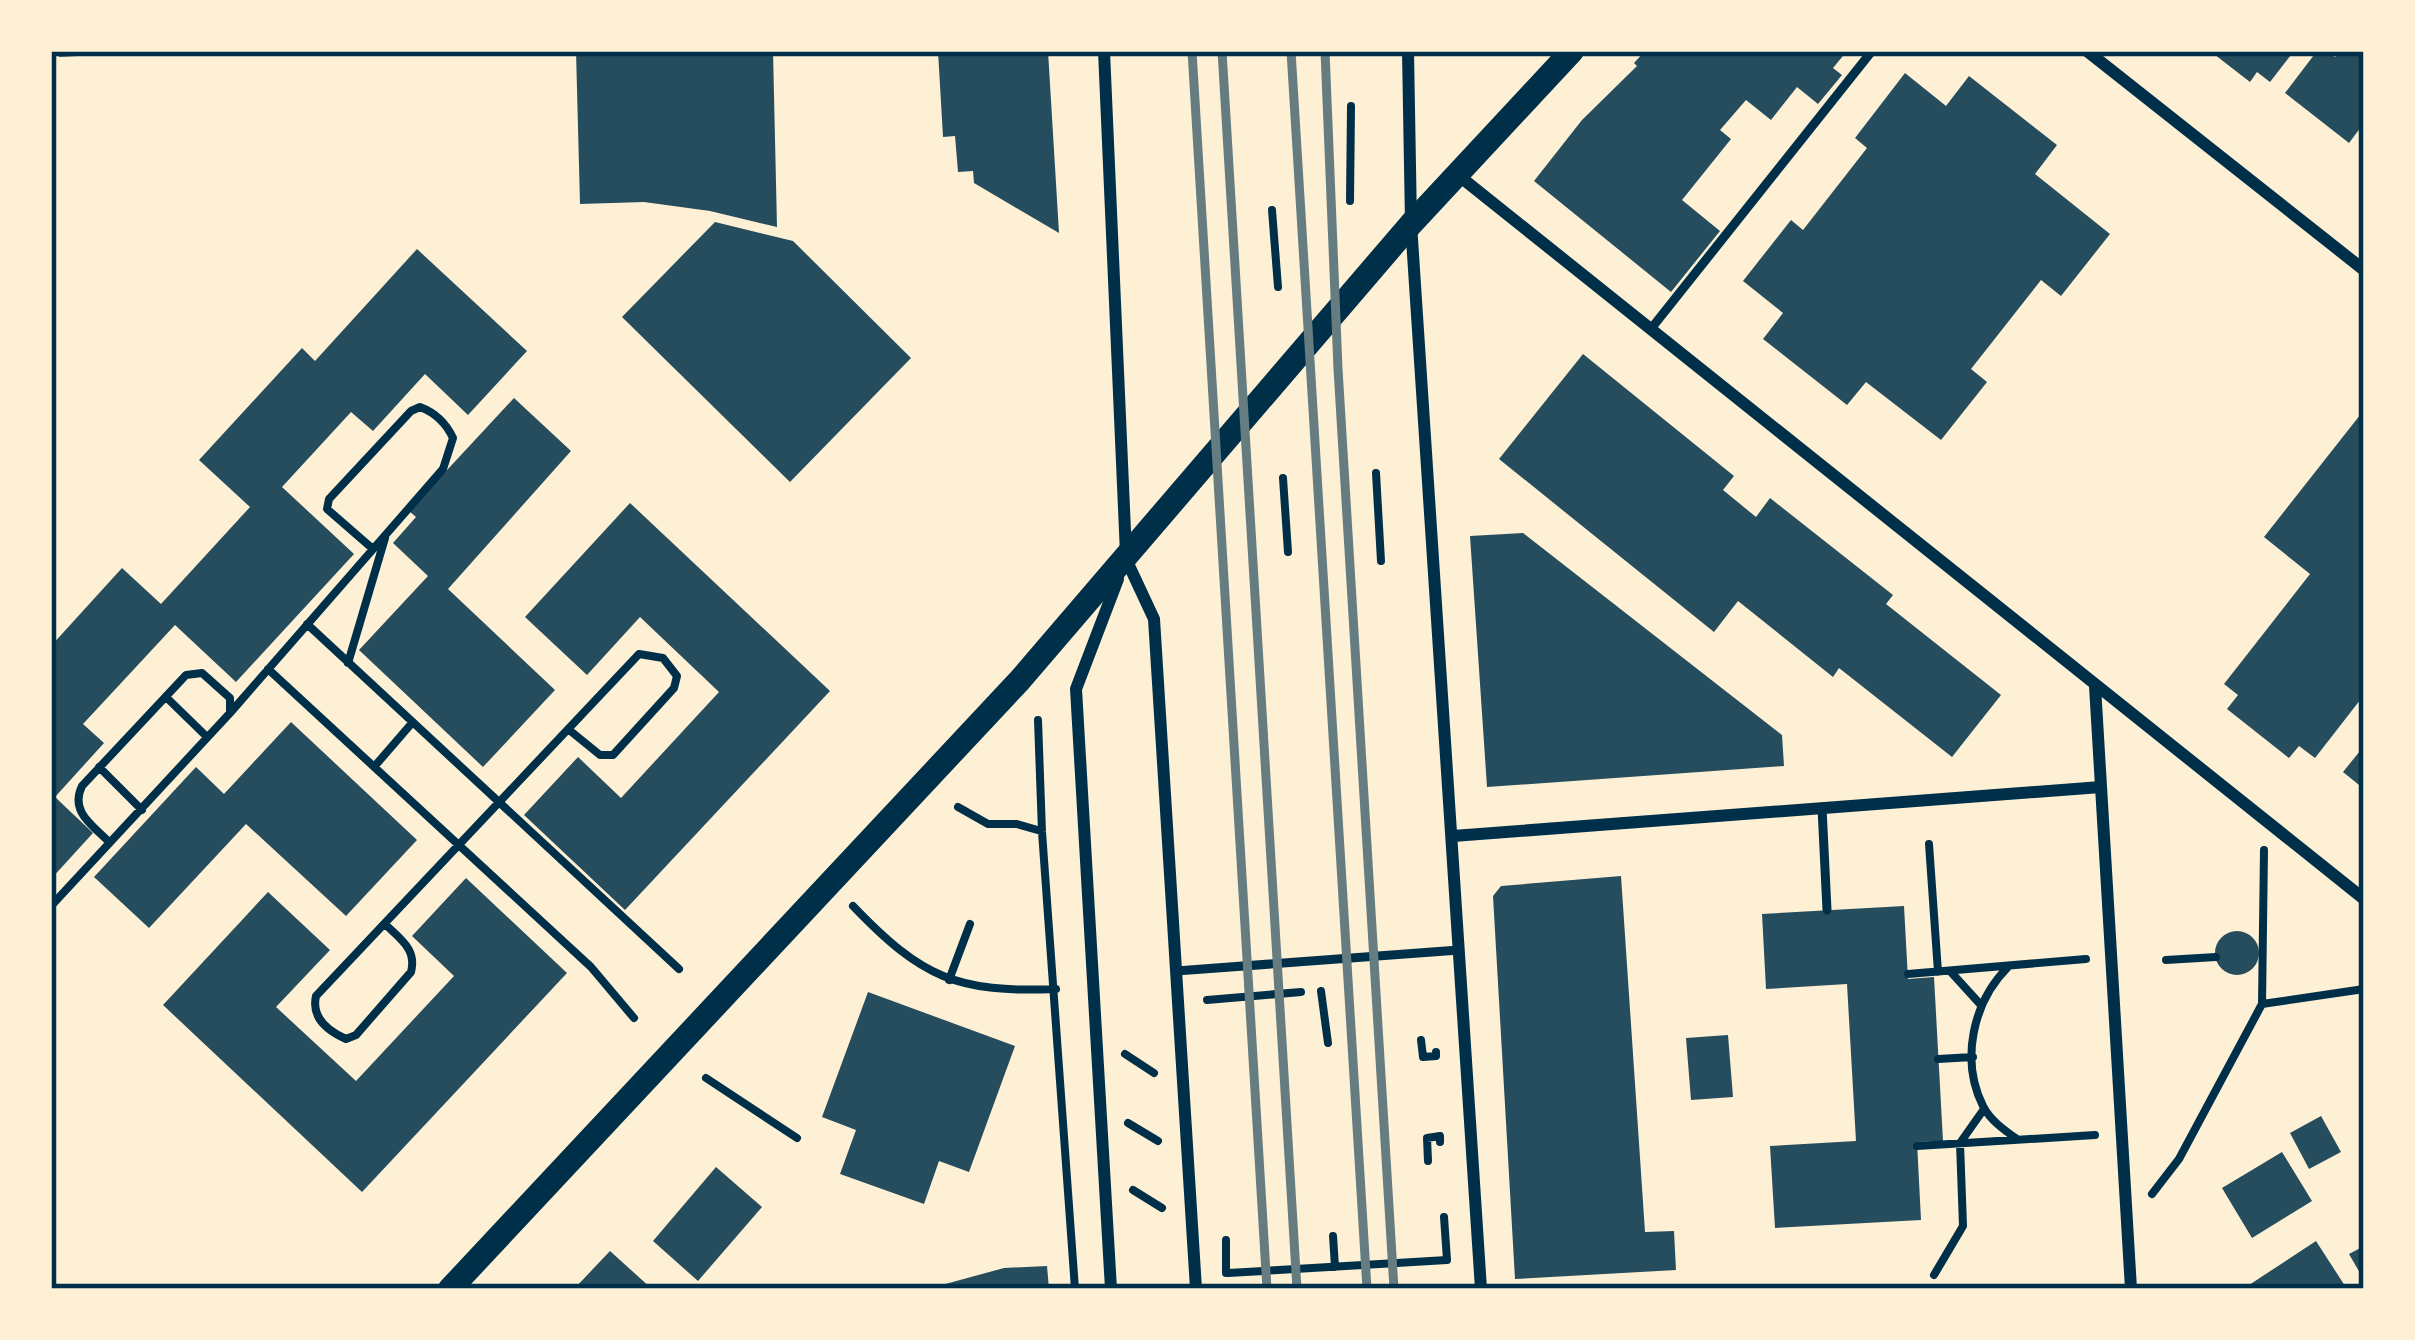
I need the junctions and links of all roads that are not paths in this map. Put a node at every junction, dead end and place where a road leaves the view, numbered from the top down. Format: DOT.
graph roads {
  1 [pos="1103,51"];
  2 [pos="1408,51"];
  3 [pos="1572,51"];
  4 [pos="1872,51"];
  5 [pos="2087,51"];
  6 [pos="1457,174"];
  7 [pos="1411,224"];
  8 [pos="2364,270"];
  9 [pos="1650,330"];
  10 [pos="1126,558"];
  11 [pos="2095,686"];
  12 [pos="2101,787"];
  13 [pos="1822,808"];
  14 [pos="1453,836"];
  15 [pos="2364,899"];
  16 [pos="1827,910"];
  17 [pos="1460,950"];
  18 [pos="1176,971"];
  19 [pos="450,1289"];
  20 [pos="1111,1289"];
  21 [pos="1196,1289"];
  22 [pos="1480,1289"];
  23 [pos="2132,1289"];
  1 -- 10 [label="street"];
  2 -- 7 [label="street"];
  3 -- 6 [label="main road"];
  4 -- 9 [label="lane"];
  5 -- 8 [label="street"];
  6 -- 7 [label="main road"];
  6 -- 9 [label="street"];
  7 -- 10 [label="main road"];
  7 -- 14 [label="street"];
  9 -- 11 [label="street"];
  10 -- 18 [label="street"];
  10 -- 19 [label="main road"];
  10 -- 20 [label="street"];
  11 -- 12 [label="street"];
  11 -- 15 [label="street"];
  12 -- 13 [label="street"];
  12 -- 23 [label="street"];
  13 -- 14 [label="street"];
  13 -- 16 [label="lane"];
  14 -- 17 [label="street"];
  17 -- 18 [label="lane"];
  17 -- 22 [label="street"];
  18 -- 21 [label="street"];
}
